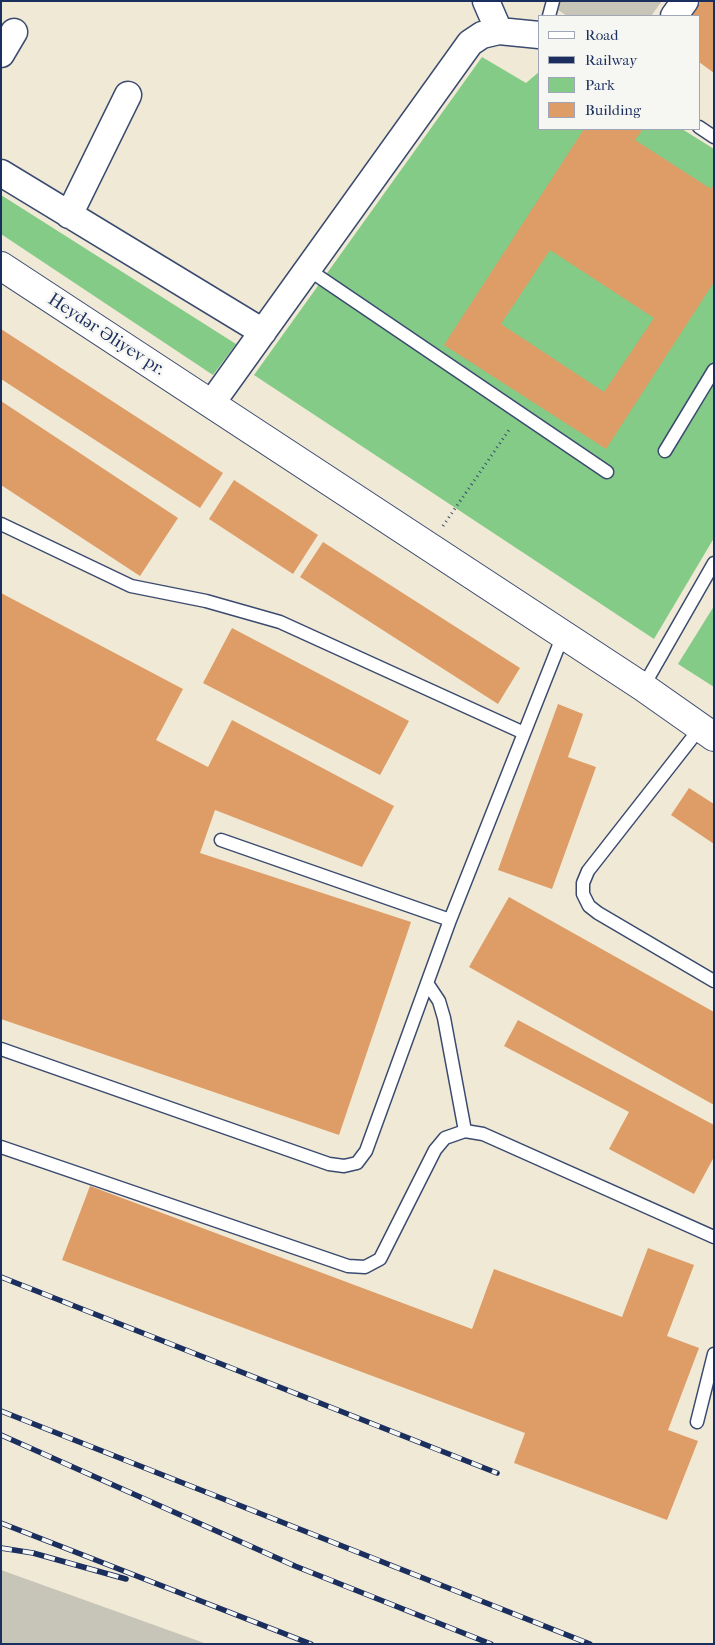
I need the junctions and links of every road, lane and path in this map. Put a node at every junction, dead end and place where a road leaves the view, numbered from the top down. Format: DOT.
graph roads {
  1 [pos="486,1"];
  2 [pos="554,1"];
  3 [pos="685,1"];
  4 [pos="549,15"];
  5 [pos="675,15"];
  6 [pos="499,31"];
  7 [pos="14,32"];
  8 [pos="538,35"];
  9 [pos="1,54"];
  10 [pos="128,95"];
  11 [pos="700,128"];
  12 [pos="714,137"];
  13 [pos="1,173"];
  14 [pos="69,215"];
  15 [pos="1,266"];
  16 [pos="309,270"];
  17 [pos="263,332"];
  18 [pos="714,370"];
  19 [pos="211,404"];
  20 [pos="520,414"];
  21 [pos="665,451"];
  22 [pos="607,472"];
  23 [pos="1,524"];
  24 [pos="428,546"];
  25 [pos="714,564"];
  26 [pos="563,635"];
  27 [pos="642,687"];
  28 [pos="707,732"];
  29 [pos="524,733"];
  30 [pos="221,840"];
  31 [pos="450,920"];
  32 [pos="714,981"];
  33 [pos="427,983"];
  34 [pos="1,1049"];
  35 [pos="465,1131"];
  36 [pos="1,1147"];
  37 [pos="714,1236"];
  38 [pos="714,1354"];
  39 [pos="697,1422"];
  1 -- 6 [label="street"];
  2 -- 4 [label="lane"];
  3 -- 5 [label="street"];
  6 -- 8 [label="street"];
  6 -- 16 [label="street"];
  7 -- 9 [label="street"];
  10 -- 14 [label="street"];
  11 -- 12 [label="lane"];
  13 -- 14 [label="street"];
  14 -- 17 [label="street"];
  15 -- 19 [label="main road, Heydər Əliyev pr."];
  16 -- 17 [label="street"];
  16 -- 20 [label="lane"];
  17 -- 19 [label="street"];
  18 -- 21 [label="lane"];
  19 -- 24 [label="main road, Heydər Əliyev pr."];
  20 -- 22 [label="lane"];
  20 -- 24 [label="path"];
  23 -- 29 [label="lane"];
  24 -- 26 [label="main road, Heydər Əliyev pr."];
  25 -- 27 [label="lane"];
  26 -- 27 [label="main road, Heydər Əliyev pr."];
  26 -- 29 [label="lane"];
  27 -- 28 [label="main road, Heydər Əliyev pr."];
  28 -- 32 [label="lane"];
  29 -- 31 [label="lane"];
  30 -- 31 [label="lane"];
  31 -- 33 [label="lane"];
  33 -- 34 [label="lane"];
  33 -- 35 [label="lane"];
  35 -- 36 [label="lane"];
  35 -- 37 [label="lane"];
  38 -- 39 [label="lane"];
}
